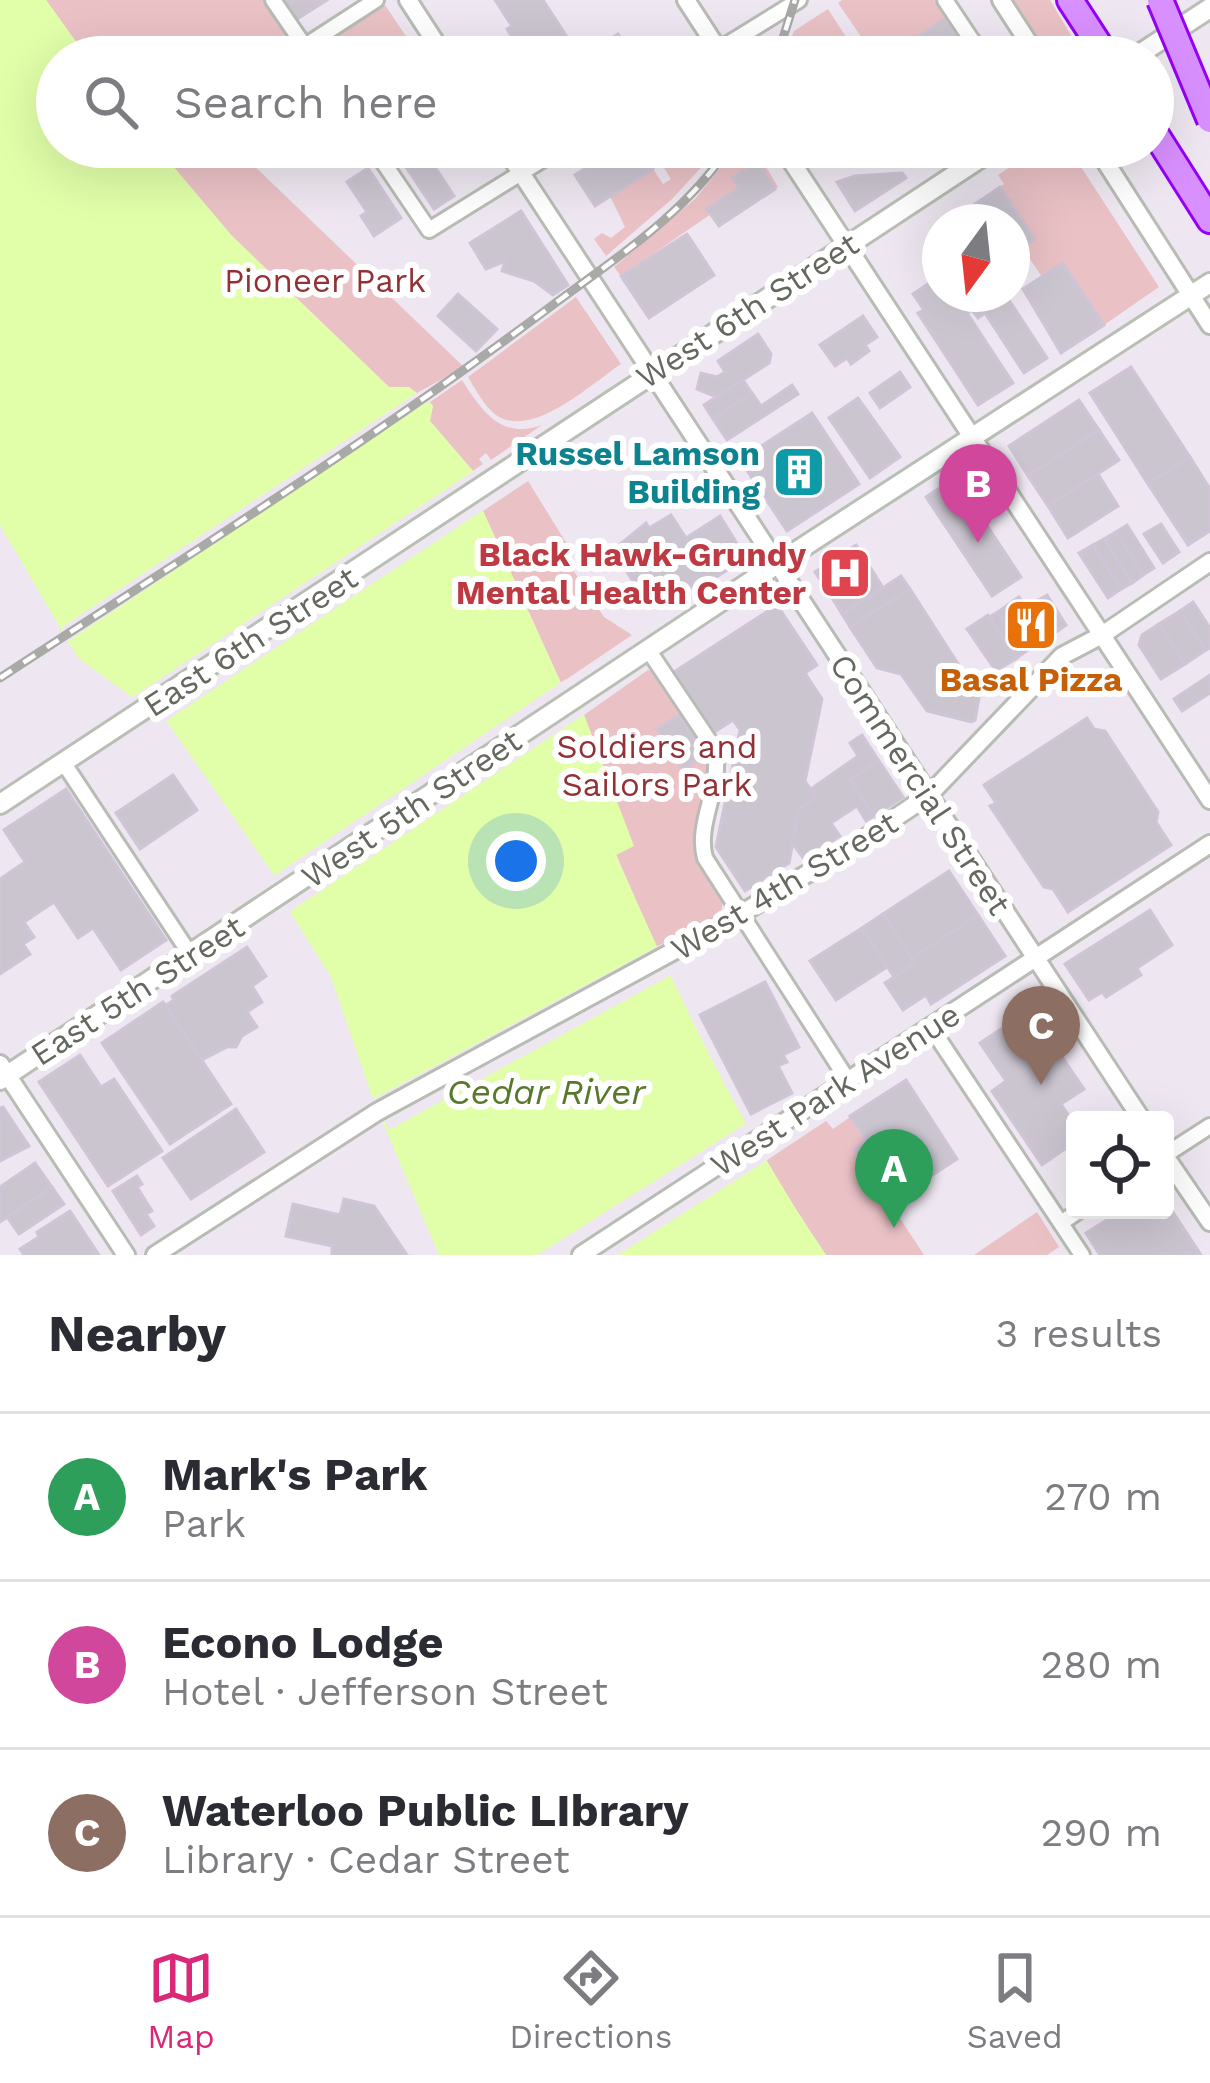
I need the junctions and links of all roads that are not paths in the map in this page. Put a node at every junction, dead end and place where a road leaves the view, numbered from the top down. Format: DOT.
graph roads {
  1 [pos="273,0"];
  2 [pos="376,0"];
  3 [pos="408,0"];
  4 [pos="686,0"];
  5 [pos="799,0"];
  6 [pos="945,0"];
  7 [pos="1001,0"];
  8 [pos="1070,0"];
  9 [pos="1160,0"];
  10 [pos="1210,8"];
  11 [pos="298,36"];
  12 [pos="328,36"];
  13 [pos="431,36"];
  14 [pos="706,36"];
  15 [pos="745,36"];
  16 [pos="969,36"];
  17 [pos="1024,36"];
  18 [pos="1093,36"];
  19 [pos="1167,36"];
  20 [pos="1210,119"];
  21 [pos="1174,163"];
  22 [pos="387,168"];
  23 [pos="518,168"];
  24 [pos="529,168"];
  25 [pos="796,168"];
  26 [pos="965,168"];
  27 [pos="1109,168"];
  28 [pos="521,173"];
  29 [pos="1210,220"];
  30 [pos="846,245"];
  31 [pos="1210,283"];
  32 [pos="1190,296"];
  33 [pos="1210,325"];
  34 [pos="652,373"];
  35 [pos="974,440"];
  36 [pos="499,477"];
  37 [pos="1210,562"];
  38 [pos="777,564"];
  39 [pos="1102,635"];
  40 [pos="649,652"];
  41 [pos="63,762"];
  42 [pos="929,795"];
  43 [pos="1210,800"];
  44 [pos="0,804"];
  45 [pos="1210,844"];
  46 [pos="275,899"];
  47 [pos="742,914"];
  48 [pos="190,954"];
  49 [pos="1035,957"];
  50 [pos="930,1026"];
  51 [pos="2,1073"];
  52 [pos="848,1079"];
  53 [pos="1136,1111"];
  54 [pos="1210,1126"];
  55 [pos="1174,1149"];
  56 [pos="1174,1168"];
  57 [pos="1066,1218"];
  58 [pos="1060,1222"];
  59 [pos="1210,1222"];
  60 [pos="126,1255"];
  61 [pos="154,1255"];
  62 [pos="581,1255"];
  63 [pos="1082,1255"];
  1 -- 11 [label="street"];
  2 -- 12 [label="street"];
  3 -- 13 [label="street"];
  4 -- 14 [label="street"];
  5 -- 15 [label="street"];
  6 -- 16 [label="street"];
  7 -- 17 [label="street"];
  8 -- 18 [label="highway"];
  9 -- 20 [label="highway, bridge"];
  10 -- 19 [label="main road"];
  21 -- 29 [label="highway"];
  22 -- 28 [label="street"];
  23 -- 28 [label="street, Commercial Street"];
  24 -- 28 [label="street"];
  25 -- 30 [label="street"];
  26 -- 30 [label="main road, West 6th Street"];
  27 -- 32 [label="street"];
  28 -- 34 [label="street, Commercial Street"];
  30 -- 34 [label="main road, West 6th Street"];
  30 -- 35 [label="street"];
  31 -- 32 [label="main road, West 5th Street"];
  32 -- 33 [label="street"];
  32 -- 35 [label="main road, West 5th Street"];
  34 -- 36 [label="main road, West 6th Street"];
  34 -- 38 [label="street, Commercial Street"];
  35 -- 38 [label="main road, West 5th Street"];
  35 -- 39 [label="street"];
  36 -- 41 [label="main road, East 6th Street"];
  37 -- 39 [label="street, West 4th Street"];
  38 -- 40 [label="main road, West 5th Street"];
  38 -- 42 [label="street, Commercial Street"];
  39 -- 42 [label="street, West 4th Street"];
  39 -- 43 [label="street"];
  40 -- 46 [label="main road, West 5th Street"];
  40 -- 47 [label="street"];
  41 -- 44 [label="main road, East 6th Street"];
  41 -- 48 [label="street"];
  42 -- 47 [label="street, West 4th Street"];
  42 -- 49 [label="street, Commercial Street"];
  45 -- 49 [label="street, West Park Avenue"];
  46 -- 48 [label="main road, East 5th Street"];
  47 -- 52 [label="street"];
  47 -- 61 [label="street, West 4th Street"];
  48 -- 51 [label="main road, East 5th Street"];
  49 -- 50 [label="street, West Park Avenue"];
  49 -- 53 [label="street, Commercial Street"];
  50 -- 52 [label="street, West Park Avenue"];
  50 -- 58 [label="street"];
  51 -- 60 [label="street"];
  52 -- 62 [label="street, West Park Avenue"];
  54 -- 55 [label="street"];
  56 -- 59 [label="street"];
  57 -- 58 [label="street"];
  58 -- 63 [label="street"];
}
